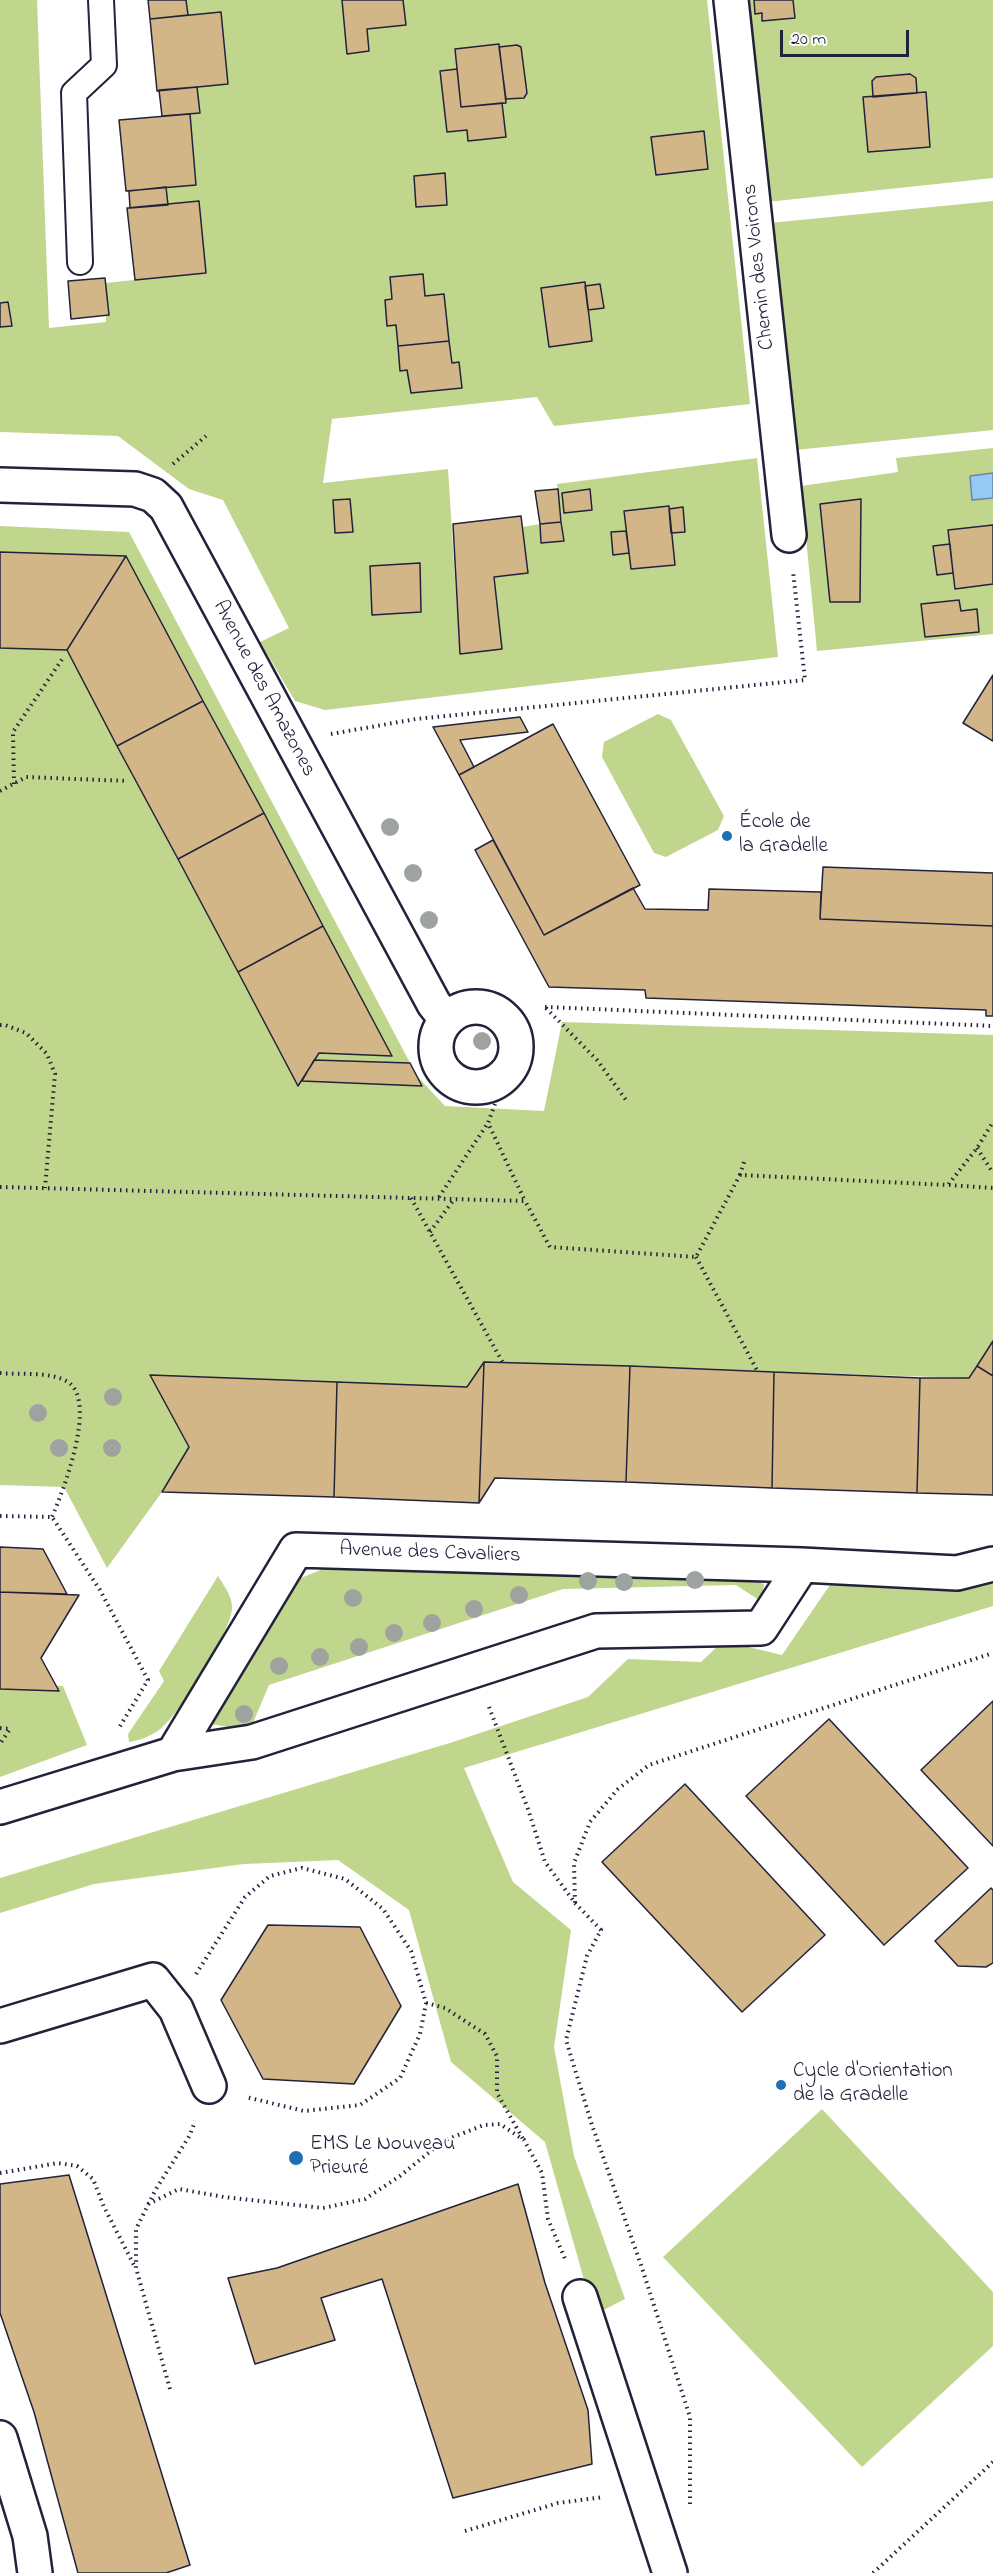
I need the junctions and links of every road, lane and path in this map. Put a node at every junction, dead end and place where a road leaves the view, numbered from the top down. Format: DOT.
graph roads {
  1 [pos="101,0"];
  2 [pos="730,0"];
  3 [pos="80,262"];
  4 [pos="0,485"];
  5 [pos="789,535"];
  6 [pos="63,658"];
  7 [pos="292,741"];
  8 [pos="128,781"];
  9 [pos="14,784"];
  10 [pos="0,791"];
  11 [pos="446,1019"];
  12 [pos="0,1025"];
  13 [pos="993,1026"];
  14 [pos="626,1100"];
  15 [pos="495,1104"];
  16 [pos="993,1122"];
  17 [pos="488,1123"];
  18 [pos="977,1148"];
  19 [pos="745,1159"];
  20 [pos="993,1173"];
  21 [pos="740,1175"];
  22 [pos="948,1185"];
  23 [pos="0,1187"];
  24 [pos="45,1188"];
  25 [pos="993,1188"];
  26 [pos="410,1198"];
  27 [pos="439,1198"];
  28 [pos="455,1198"];
  29 [pos="525,1201"];
  30 [pos="430,1232"];
  31 [pos="696,1257"];
  32 [pos="503,1363"];
  33 [pos="758,1372"];
  34 [pos="0,1373"];
  35 [pos="0,1516"];
  36 [pos="52,1517"];
  37 [pos="993,1564"];
  38 [pos="802,1565"];
  39 [pos="993,1653"];
  40 [pos="148,1680"];
  41 [pos="494,1722"];
  42 [pos="0,1728"];
  43 [pos="0,1743"];
  44 [pos="173,1754"];
  45 [pos="0,1808"];
  46 [pos="575,1902"];
  47 [pos="426,2003"];
  48 [pos="176,2008"];
  49 [pos="0,2026"];
  50 [pos="209,2086"];
  51 [pos="524,2140"];
  52 [pos="0,2173"];
  53 [pos="148,2204"];
  54 [pos="136,2268"];
  55 [pos="580,2297"];
  56 [pos="170,2389"];
  57 [pos="0,2438"];
  58 [pos="993,2462"];
  59 [pos="690,2509"];
  60 [pos="648,2510"];
  61 [pos="465,2531"];
  62 [pos="35,2573"];
  63 [pos="670,2573"];
  64 [pos="873,2573"];
  1 -- 3 [label="lane"];
  2 -- 5 [label="street, Chemin des Voirons"];
  4 -- 7 [label="street, Avenue des Amazones"];
  5 -- 7 [label="path"];
  6 -- 9 [label="path"];
  7 -- 11 [label="street, Avenue des Amazones"];
  8 -- 9 [label="path"];
  9 -- 10 [label="path"];
  12 -- 24 [label="path"];
  13 -- 14 [label="path"];
  15 -- 17 [label="path"];
  16 -- 18 [label="path"];
  17 -- 27 [label="path"];
  17 -- 29 [label="path"];
  18 -- 20 [label="path"];
  18 -- 22 [label="path"];
  19 -- 21 [label="path"];
  21 -- 22 [label="path"];
  21 -- 31 [label="path"];
  22 -- 25 [label="path"];
  23 -- 24 [label="path"];
  24 -- 26 [label="path"];
  26 -- 27 [label="path"];
  26 -- 30 [label="path"];
  27 -- 28 [label="path"];
  28 -- 29 [label="path"];
  28 -- 30 [label="path"];
  29 -- 31 [label="path"];
  30 -- 32 [label="path"];
  31 -- 33 [label="path"];
  34 -- 36 [label="path"];
  35 -- 36 [label="path"];
  36 -- 40 [label="path"];
  37 -- 38 [label="street, Avenue des Cavaliers"];
  38 -- 44 [label="street"];
  38 -- 44 [label="street, Avenue des Cavaliers"];
  39 -- 46 [label="path"];
  41 -- 46 [label="path"];
  42 -- 43 [label="path"];
  44 -- 45 [label="street"];
  46 -- 59 [label="path"];
  47 -- 48 [label="path"];
  47 -- 50 [label="path"];
  47 -- 51 [label="path"];
  48 -- 49 [label="street"];
  48 -- 50 [label="street"];
  50 -- 53 [label="path"];
  51 -- 53 [label="path"];
  51 -- 55 [label="path"];
  52 -- 54 [label="path"];
  53 -- 54 [label="path"];
  54 -- 56 [label="path"];
  55 -- 60 [label="street"];
  57 -- 62 [label="street"];
  58 -- 64 [label="path"];
  60 -- 61 [label="path"];
  60 -- 63 [label="street"];
}
